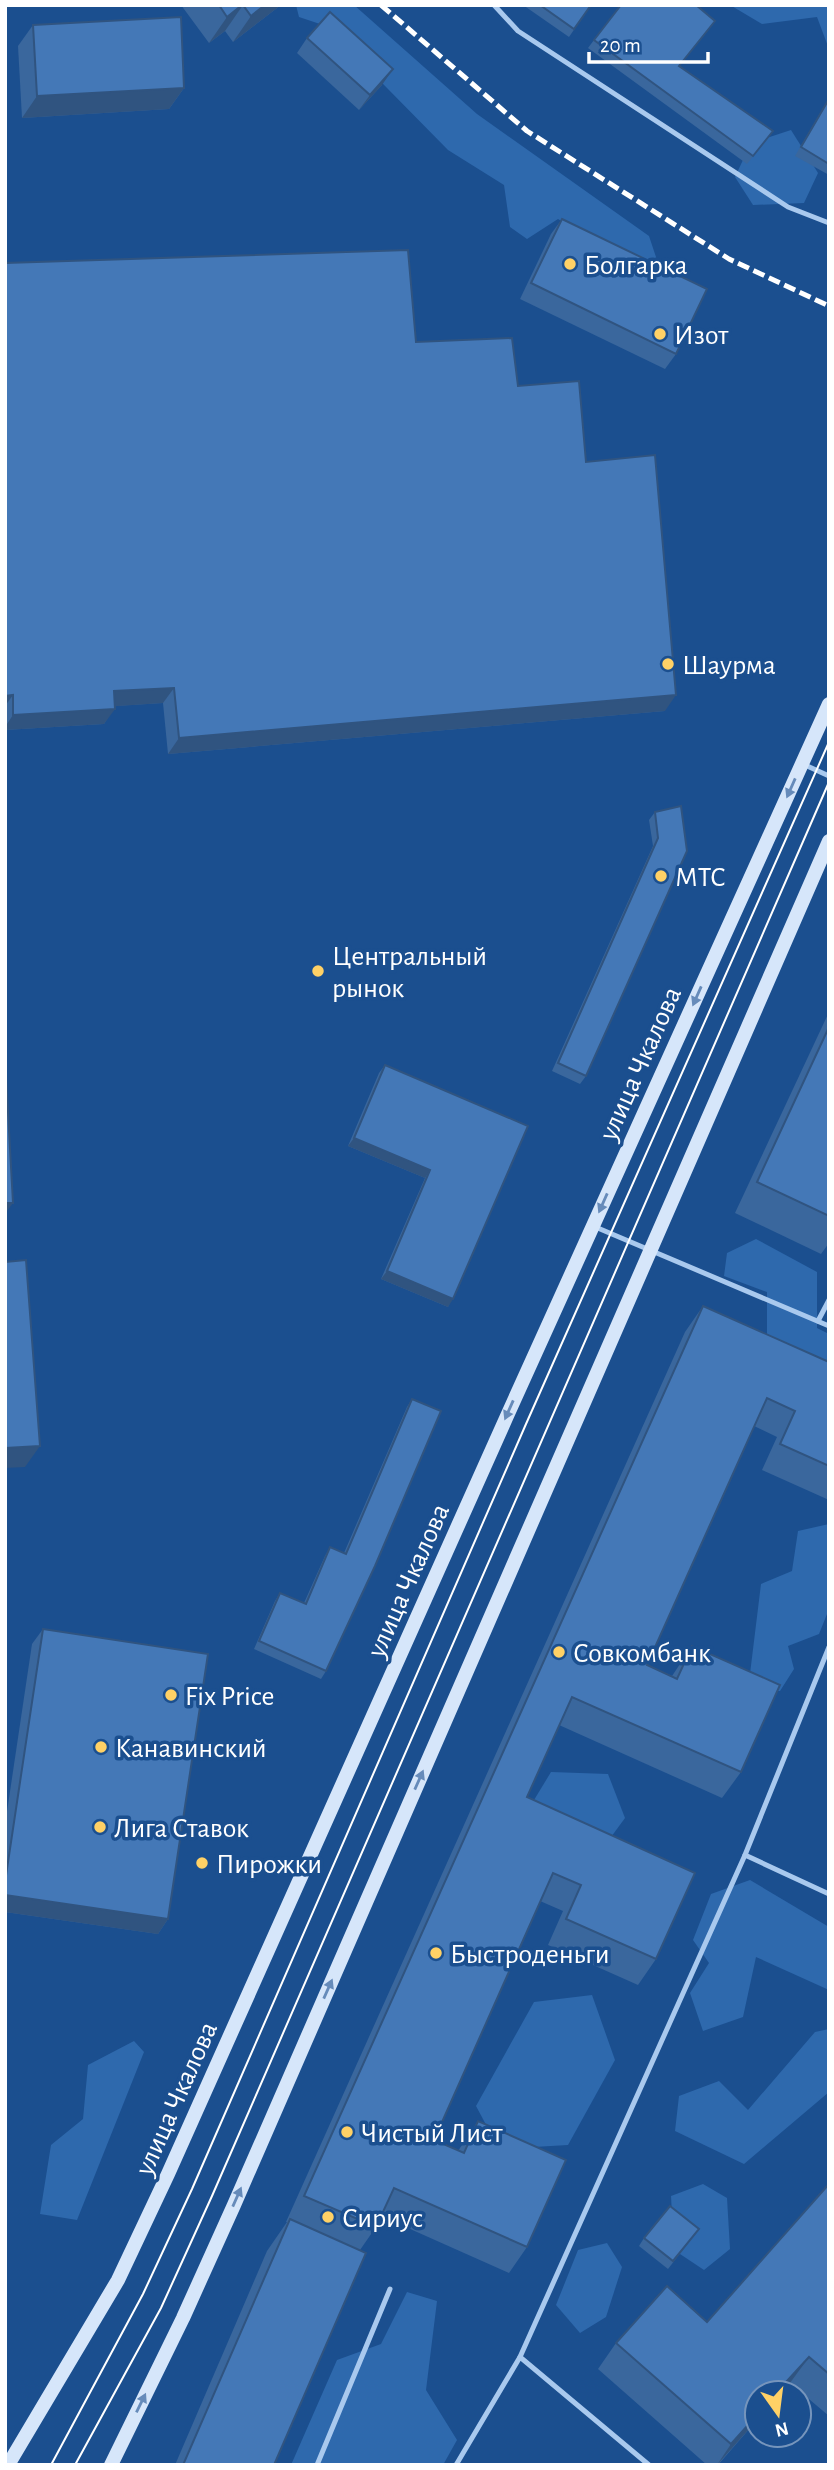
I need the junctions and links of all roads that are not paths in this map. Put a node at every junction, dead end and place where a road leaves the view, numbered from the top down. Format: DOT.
graph roads {
  1 [pos="494,5"];
  2 [pos="829,223"];
  3 [pos="829,704"];
  4 [pos="802,764"];
  5 [pos="829,776"];
  6 [pos="829,841"];
  7 [pos="593,1225"];
  8 [pos="650,1250"];
  9 [pos="829,1300"];
  10 [pos="818,1321"];
  11 [pos="829,1326"];
  12 [pos="829,1647"];
  13 [pos="745,1856"];
  14 [pos="829,1894"];
  15 [pos="390,2289"];
  16 [pos="520,2357"];
  17 [pos="8,2465"];
  18 [pos="111,2465"];
  19 [pos="317,2465"];
  20 [pos="456,2465"];
  21 [pos="649,2465"];
  1 -- 2 [label="lane"];
  3 -- 4 [label="main road, улица Чкалова"];
  4 -- 5 [label="lane"];
  4 -- 7 [label="main road, улица Чкалова, one-way"];
  6 -- 8 [label="main road"];
  7 -- 8 [label="lane"];
  7 -- 17 [label="main road, улица Чкалова, one-way"];
  8 -- 10 [label="lane"];
  18 -- 8 [label="main road, one-way"];
  9 -- 10 [label="lane"];
  10 -- 11 [label="lane"];
  12 -- 13 [label="lane"];
  13 -- 14 [label="lane"];
  13 -- 16 [label="lane"];
  15 -- 19 [label="lane"];
  16 -- 20 [label="lane"];
  16 -- 21 [label="lane"];
}
